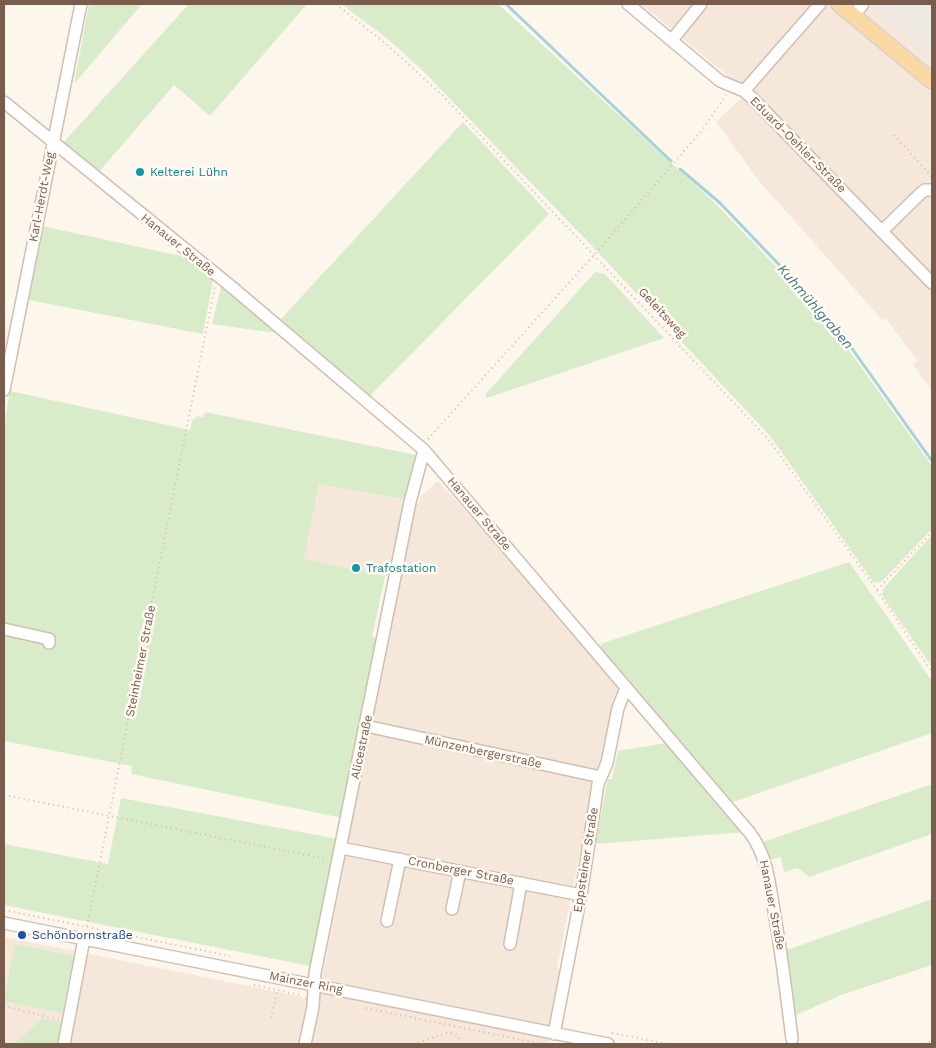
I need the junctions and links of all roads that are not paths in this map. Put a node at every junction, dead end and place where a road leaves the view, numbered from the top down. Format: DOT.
graph roads {
  1 [pos="81,4"];
  2 [pos="628,4"];
  3 [pos="701,4"];
  4 [pos="820,4"];
  5 [pos="839,4"];
  6 [pos="858,10"];
  7 [pos="672,40"];
  8 [pos="932,81"];
  9 [pos="744,91"];
  10 [pos="4,102"];
  11 [pos="53,142"];
  12 [pos="932,190"];
  13 [pos="882,231"];
  14 [pos="932,283"];
  15 [pos="4,390"];
  16 [pos="424,450"];
  17 [pos="4,629"];
  18 [pos="49,642"];
  19 [pos="626,688"];
  20 [pos="366,726"];
  21 [pos="601,777"];
  22 [pos="341,848"];
  23 [pos="400,859"];
  24 [pos="460,871"];
  25 [pos="521,884"];
  26 [pos="581,895"];
  27 [pos="452,909"];
  28 [pos="387,921"];
  29 [pos="4,923"];
  30 [pos="84,939"];
  31 [pos="510,944"];
  32 [pos="314,985"];
  33 [pos="554,1034"];
  34 [pos="792,1039"];
  35 [pos="64,1044"];
  36 [pos="305,1044"];
  37 [pos="608,1044"];
  1 -- 11 [label="street, Karl-Herdt-Weg"];
  2 -- 7 [label="street, Eduard-Oehler-Straße"];
  3 -- 7 [label="street"];
  4 -- 9 [label="street"];
  5 -- 6 [label="main road"];
  6 -- 8 [label="main road"];
  7 -- 9 [label="street, Eduard-Oehler-Straße"];
  9 -- 13 [label="street, Eduard-Oehler-Straße"];
  10 -- 11 [label="street, Hanauer Straße"];
  11 -- 15 [label="street, Karl-Herdt-Weg"];
  11 -- 16 [label="street, Hanauer Straße"];
  12 -- 13 [label="street"];
  13 -- 14 [label="street, Eduard-Oehler-Straße"];
  16 -- 19 [label="street, Hanauer Straße"];
  16 -- 20 [label="street, Alicestraße"];
  17 -- 18 [label="street"];
  19 -- 21 [label="street, Eppsteiner Straße"];
  19 -- 34 [label="street, Hanauer Straße"];
  20 -- 21 [label="street, Münzenbergerstraße"];
  20 -- 22 [label="street, Alicestraße"];
  21 -- 26 [label="street, Eppsteiner Straße"];
  22 -- 23 [label="street, Cronberger Straße"];
  22 -- 32 [label="street, Alicestraße"];
  23 -- 24 [label="street, Cronberger Straße"];
  23 -- 28 [label="street"];
  24 -- 25 [label="street, Cronberger Straße"];
  24 -- 27 [label="street"];
  25 -- 26 [label="street, Cronberger Straße"];
  25 -- 31 [label="street"];
  26 -- 33 [label="street, Eppsteiner Straße"];
  29 -- 30 [label="street, Mainzer Ring"];
  30 -- 32 [label="street, Mainzer Ring"];
  30 -- 35 [label="street"];
  32 -- 33 [label="street, Mainzer Ring"];
  32 -- 36 [label="street, Alicestraße"];
  33 -- 37 [label="street, Mainzer Ring"];
}
